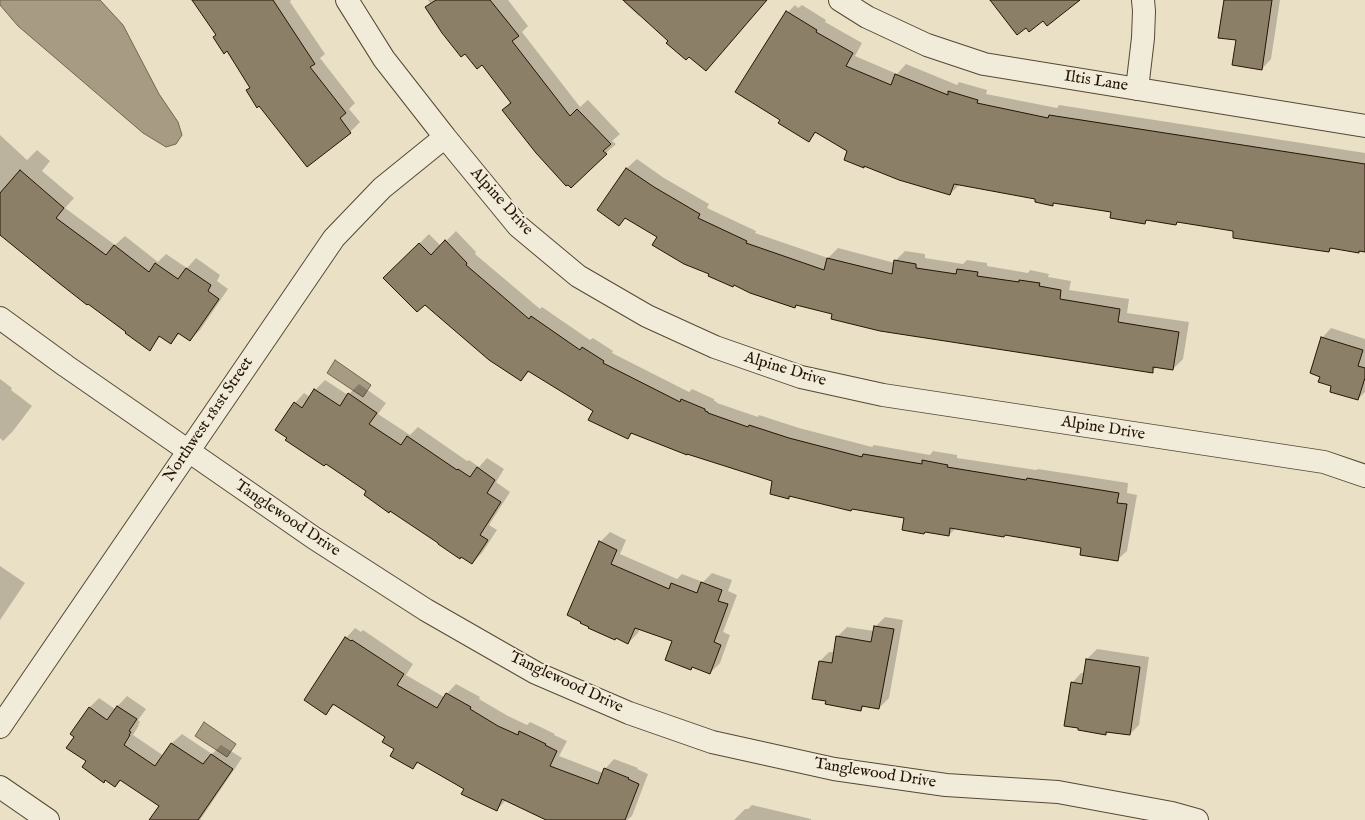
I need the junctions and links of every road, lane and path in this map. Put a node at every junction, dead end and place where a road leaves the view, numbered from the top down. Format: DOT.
graph roads {
  1 [pos="347,0"];
  2 [pos="840,0"];
  3 [pos="1143,0"];
  4 [pos="1137,89"];
  5 [pos="1365,126"];
  6 [pos="445,137"];
  7 [pos="0,318"];
  8 [pos="188,451"];
  9 [pos="1365,476"];
  10 [pos="0,727"];
  11 [pos="0,787"];
  12 [pos="48,820"];
  13 [pos="1197,820"];
  1 -- 6 [label="street, Alpine Drive"];
  2 -- 4 [label="street, Iltis Lane"];
  3 -- 4 [label="street"];
  4 -- 5 [label="street, Iltis Lane"];
  6 -- 8 [label="street, Northwest 181st Street"];
  6 -- 9 [label="street, Alpine Drive"];
  7 -- 8 [label="street, Tanglewood Drive"];
  8 -- 10 [label="street, Northwest 181st Street"];
  8 -- 13 [label="street, Tanglewood Drive"];
  11 -- 12 [label="street"];
}
